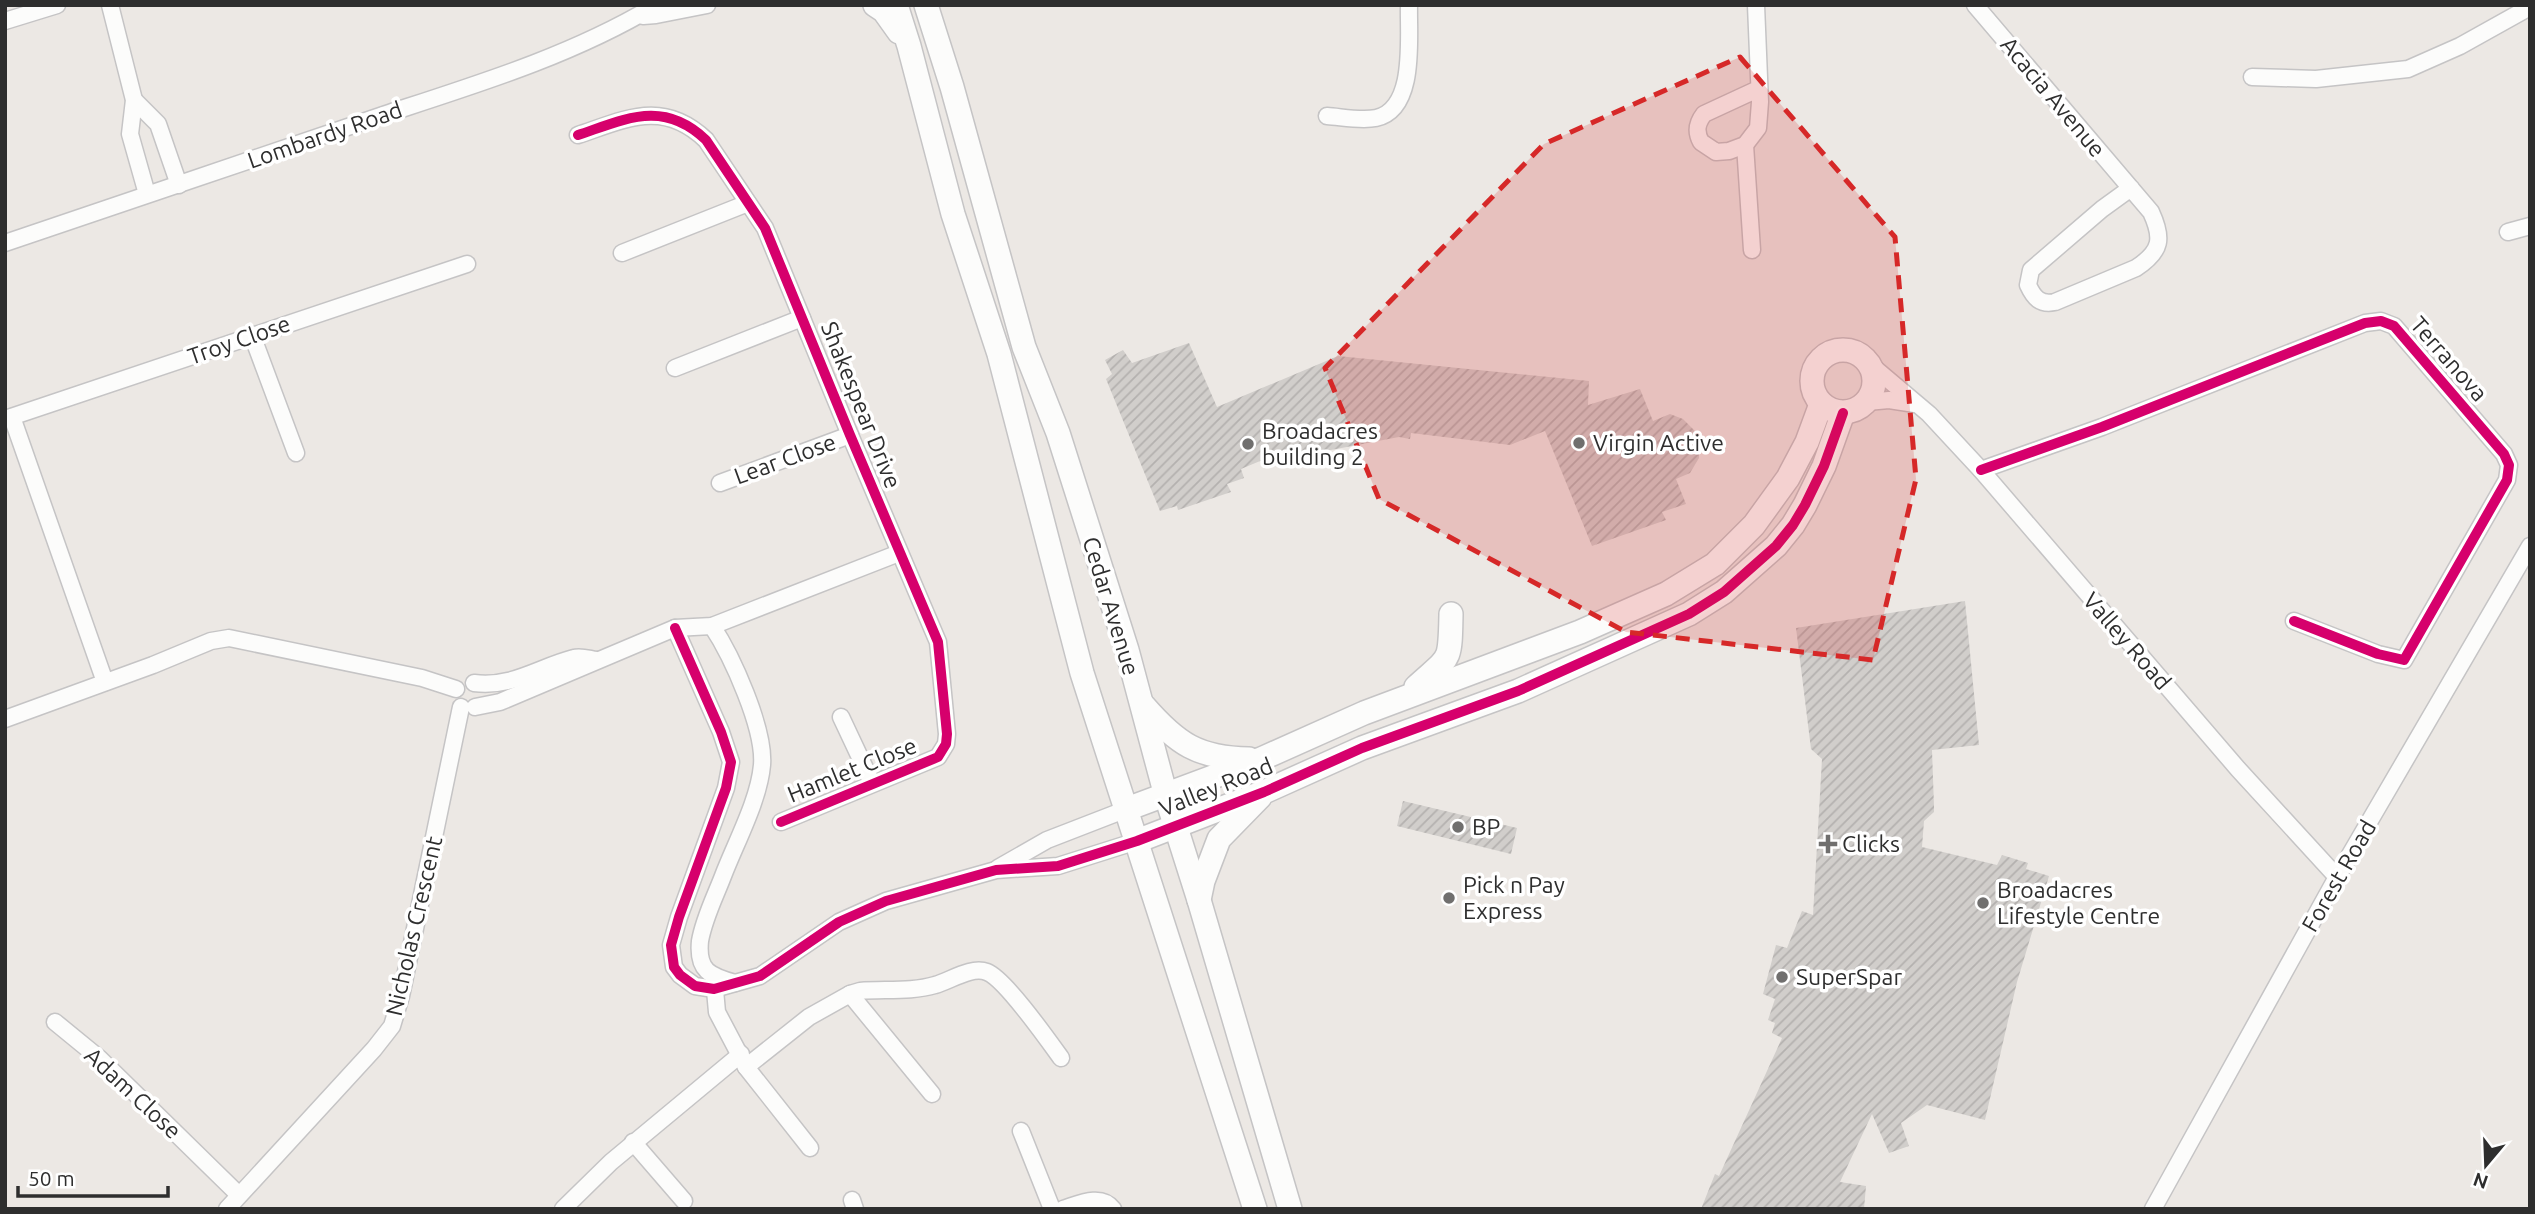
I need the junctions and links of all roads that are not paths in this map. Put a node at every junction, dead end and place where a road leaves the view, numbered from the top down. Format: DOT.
graph roads {
  1 [pos="57,5"];
  2 [pos="110,5"];
  3 [pos="656,5"];
  4 [pos="708,5"];
  5 [pos="875,5"];
  6 [pos="896,5"];
  7 [pos="926,5"];
  8 [pos="1409,5"];
  9 [pos="1756,5"];
  10 [pos="1975,5"];
  11 [pos="2530,7"];
  12 [pos="641,16"];
  13 [pos="5,21"];
  14 [pos="909,46"];
  15 [pos="2252,77"];
  16 [pos="1758,89"];
  17 [pos="134,100"];
  18 [pos="1327,116"];
  19 [pos="578,135"];
  20 [pos="1745,145"];
  21 [pos="179,185"];
  22 [pos="2131,188"];
  23 [pos="147,194"];
  24 [pos="748,202"];
  25 [pos="2530,226"];
  26 [pos="2508,232"];
  27 [pos="5,243"];
  28 [pos="1752,250"];
  29 [pos="622,253"];
  30 [pos="467,264"];
  31 [pos="802,318"];
  32 [pos="252,335"];
  33 [pos="1871,365"];
  34 [pos="676,368"];
  35 [pos="1867,402"];
  36 [pos="1821,404"];
  37 [pos="1917,404"];
  38 [pos="1843,413"];
  39 [pos="8,418"];
  40 [pos="850,435"];
  41 [pos="296,453"];
  42 [pos="1981,470"];
  43 [pos="720,483"];
  44 [pos="2530,546"];
  45 [pos="900,553"];
  46 [pos="1689,580"];
  47 [pos="1709,601"];
  48 [pos="1451,614"];
  49 [pos="2294,621"];
  50 [pos="712,626"];
  51 [pos="675,628"];
  52 [pos="596,660"];
  53 [pos="105,682"];
  54 [pos="474,683"];
  55 [pos="456,689"];
  56 [pos="1403,699"];
  57 [pos="1139,702"];
  58 [pos="468,707"];
  59 [pos="841,717"];
  60 [pos="5,719"];
  61 [pos="938,757"];
  62 [pos="1261,759"];
  63 [pos="872,783"];
  64 [pos="1264,792"];
  65 [pos="1166,796"];
  66 [pos="719,807"];
  67 [pos="1127,809"];
  68 [pos="746,818"];
  69 [pos="781,822"];
  70 [pos="1176,826"];
  71 [pos="1137,841"];
  72 [pos="996,870"];
  73 [pos="2337,877"];
  74 [pos="1199,900"];
  75 [pos="714,983"];
  76 [pos="850,994"];
  77 [pos="55,1023"];
  78 [pos="1061,1058"];
  79 [pos="743,1060"];
  80 [pos="932,1094"];
  81 [pos="1021,1131"];
  82 [pos="633,1142"];
  83 [pos="810,1148"];
  84 [pos="239,1195"];
  85 [pos="684,1200"];
  86 [pos="227,1209"];
  87 [pos="563,1209"];
  88 [pos="1052,1209"];
  89 [pos="1062,1209"];
  90 [pos="1113,1209"];
  91 [pos="1255,1209"];
  92 [pos="1290,1209"];
  93 [pos="2153,1209"];
  1 -- 13 [label="street"];
  2 -- 17 [label="street"];
  3 -- 12 [label="street, Lombardy Road"];
  4 -- 12 [label="street, Lombardy Road"];
  5 -- 14 [label="main road"];
  6 -- 14 [label="main road, Cedar Avenue"];
  7 -- 57 [label="main road, Cedar Avenue"];
  8 -- 18 [label="street"];
  9 -- 16 [label="street"];
  10 -- 22 [label="street, Acacia Avenue"];
  11 -- 15 [label="street"];
  12 -- 21 [label="street, Lombardy Road"];
  14 -- 67 [label="main road, Cedar Avenue"];
  16 -- 20 [label="street"];
  16 -- 20 [label="street"];
  17 -- 21 [label="street"];
  17 -- 23 [label="street"];
  19 -- 24 [label="street, Shakespear Drive"];
  20 -- 28 [label="street"];
  21 -- 23 [label="street, Lombardy Road"];
  22 -- 22 [label="street, Acacia Avenue"];
  23 -- 27 [label="street, Lombardy Road"];
  24 -- 29 [label="street"];
  24 -- 31 [label="street, Shakespear Drive"];
  25 -- 26 [label="street"];
  30 -- 32 [label="street, Troy Close"];
  31 -- 34 [label="street"];
  31 -- 40 [label="street, Shakespear Drive"];
  32 -- 39 [label="street, Troy Close"];
  32 -- 41 [label="street"];
  33 -- 35 [label="main road"];
  33 -- 36 [label="main road"];
  33 -- 37 [label="street, Valley Road"];
  35 -- 37 [label="street"];
  35 -- 38 [label="main road"];
  36 -- 38 [label="main road"];
  36 -- 46 [label="main road, Valley Road"];
  37 -- 42 [label="street, Valley Road"];
  38 -- 47 [label="main road, Valley Road"];
  39 -- 53 [label="street, Troy Close"];
  40 -- 43 [label="street, Lear Close"];
  40 -- 45 [label="street, Shakespear Drive"];
  42 -- 49 [label="street, Terranova"];
  42 -- 73 [label="street, Valley Road"];
  44 -- 73 [label="street, Forest Road"];
  45 -- 50 [label="street"];
  45 -- 61 [label="street, Shakespear Drive"];
  46 -- 47 [label="main road"];
  46 -- 56 [label="main road, Valley Road"];
  47 -- 64 [label="main road, Valley Road"];
  48 -- 56 [label="main road"];
  50 -- 51 [label="street"];
  50 -- 68 [label="street"];
  51 -- 52 [label="street"];
  51 -- 66 [label="street"];
  52 -- 54 [label="street"];
  52 -- 58 [label="street"];
  53 -- 55 [label="street"];
  53 -- 60 [label="street"];
  54 -- 55 [label="street"];
  54 -- 58 [label="street"];
  55 -- 58 [label="street"];
  56 -- 62 [label="main road, Valley Road"];
  57 -- 62 [label="main road"];
  57 -- 65 [label="main road, Cedar Avenue"];
  58 -- 84 [label="street, Nicholas Crescent"];
  59 -- 63 [label="street"];
  61 -- 63 [label="street, Hamlet Close"];
  62 -- 65 [label="main road, Valley Road"];
  63 -- 69 [label="street, Hamlet Close"];
  64 -- 70 [label="main road, Valley Road"];
  64 -- 74 [label="main road"];
  65 -- 67 [label="main road, Valley Road"];
  65 -- 70 [label="main road, Cedar Avenue"];
  66 -- 68 [label="street"];
  66 -- 75 [label="street"];
  67 -- 71 [label="main road, Cedar Avenue"];
  67 -- 72 [label="street, Valley Road"];
  68 -- 75 [label="street"];
  70 -- 71 [label="main road, Valley Road"];
  70 -- 74 [label="main road, Cedar Avenue"];
  71 -- 72 [label="street, Valley Road"];
  71 -- 91 [label="main road, Cedar Avenue"];
  72 -- 75 [label="street, Valley Road"];
  73 -- 93 [label="street, Forest Road"];
  74 -- 92 [label="main road, Cedar Avenue"];
  75 -- 79 [label="street"];
  76 -- 78 [label="street"];
  76 -- 79 [label="street"];
  76 -- 80 [label="street"];
  77 -- 84 [label="street, Adam Close"];
  79 -- 82 [label="street"];
  79 -- 83 [label="street"];
  81 -- 88 [label="street"];
  82 -- 85 [label="street"];
  82 -- 87 [label="street"];
  84 -- 86 [label="street, Nicholas Crescent"];
  89 -- 90 [label="street"];
}
